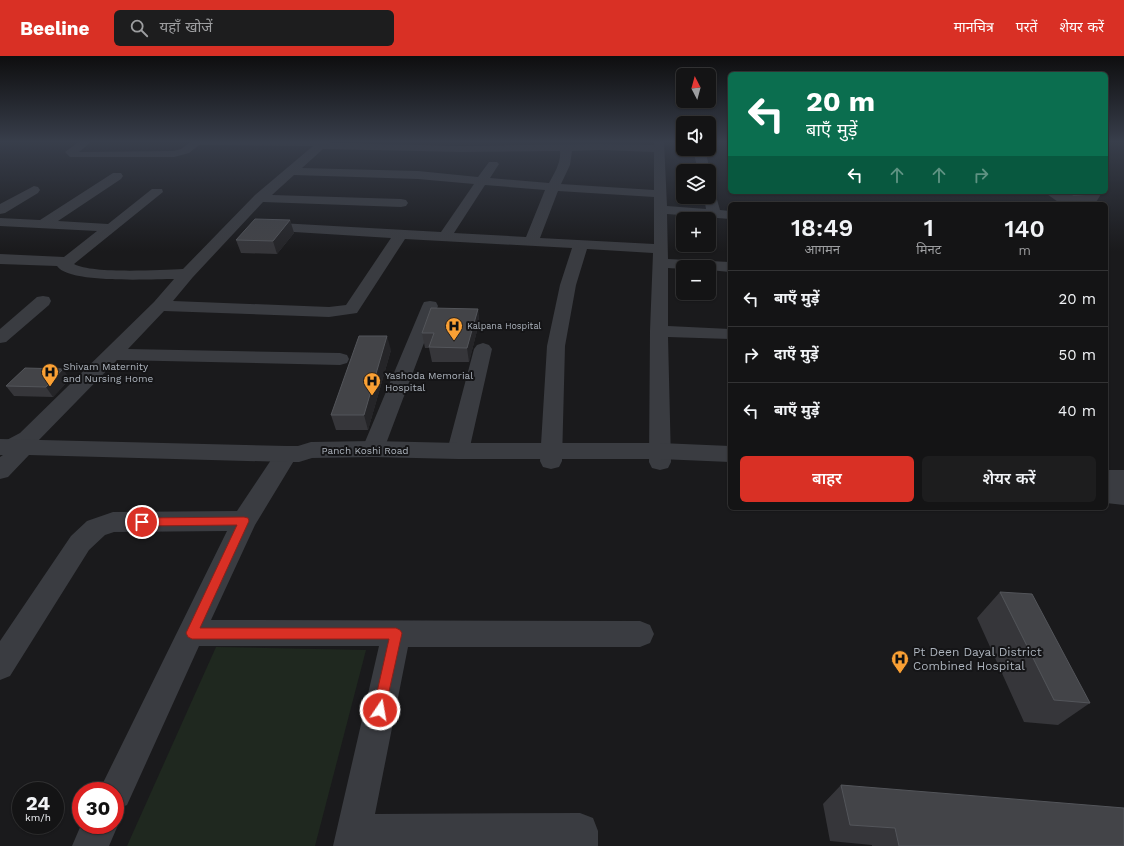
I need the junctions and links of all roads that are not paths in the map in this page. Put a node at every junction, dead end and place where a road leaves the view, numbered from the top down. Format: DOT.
graph roads {
  1 [pos="114,178"];
  2 [pos="284,178"];
  3 [pos="448,178"];
  4 [pos="483,178"];
  5 [pos="558,178"];
  6 [pos="660,178"];
  7 [pos="481,181"];
  8 [pos="553,187"];
  9 [pos="34,190"];
  10 [pos="157,192"];
  11 [pos="260,198"];
  12 [pos="661,202"];
  13 [pos="401,203"];
  14 [pos="0,210"];
  15 [pos="709,212"];
  16 [pos="716,213"];
  17 [pos="728,215"];
  18 [pos="0,222"];
  19 [pos="235,224"];
  20 [pos="42,225"];
  21 [pos="111,228"];
  22 [pos="401,234"];
  23 [pos="445,236"];
  24 [pos="531,242"];
  25 [pos="581,244"];
  26 [pos="661,256"];
  27 [pos="0,259"];
  28 [pos="67,262"];
  29 [pos="728,267"];
  30 [pos="186,274"];
  31 [pos="43,301"];
  32 [pos="160,306"];
  33 [pos="430,306"];
  34 [pos="659,331"];
  35 [pos="728,334"];
  36 [pos="0,338"];
  37 [pos="483,349"];
  38 [pos="111,354"];
  39 [pos="340,359"];
  40 [pos="13,447"];
  41 [pos="373,449"];
  42 [pos="458,451"];
  43 [pos="293,454"];
  44 [pos="728,454"];
  45 [pos="551,456"];
  46 [pos="660,456"];
  47 [pos="728,465"];
  48 [pos="0,471"];
  49 [pos="1108,478"];
  50 [pos="1124,479"];
  51 [pos="1108,494"];
  52 [pos="1124,496"];
  53 [pos="244,521"];
  54 [pos="192,633"];
  55 [pos="396,633"];
  56 [pos="640,634"];
  57 [pos="0,666"];
  58 [pos="120,782"];
  59 [pos="96,834"];
  60 [pos="352,839"];
  61 [pos="90,846"];
  62 [pos="580,846"];
  1 -- 20 [label="street"];
  2 -- 11 [label="street"];
  3 -- 7 [label="street"];
  4 -- 7 [label="street"];
  5 -- 8 [label="street"];
  6 -- 12 [label="street"];
  7 -- 8 [label="street"];
  7 -- 23 [label="street"];
  8 -- 12 [label="street"];
  8 -- 24 [label="street"];
  9 -- 14 [label="street"];
  10 -- 21 [label="street"];
  11 -- 13 [label="street"];
  11 -- 19 [label="street"];
  12 -- 15 [label="street"];
  12 -- 26 [label="street"];
  16 -- 17 [label="street"];
  18 -- 20 [label="street"];
  19 -- 22 [label="street"];
  19 -- 30 [label="street"];
  20 -- 21 [label="street"];
  21 -- 28 [label="street"];
  22 -- 23 [label="street"];
  22 -- 32 [label="street"];
  23 -- 24 [label="street"];
  24 -- 25 [label="street"];
  25 -- 26 [label="street"];
  25 -- 45 [label="street"];
  26 -- 29 [label="street"];
  26 -- 34 [label="street"];
  27 -- 28 [label="street"];
  28 -- 30 [label="street"];
  30 -- 32 [label="street"];
  31 -- 36 [label="street"];
  32 -- 38 [label="street"];
  33 -- 41 [label="street"];
  34 -- 35 [label="street"];
  34 -- 46 [label="street"];
  37 -- 42 [label="street"];
  38 -- 39 [label="street"];
  38 -- 40 [label="street"];
  40 -- 43 [label="street, Panch Koshi Road"];
  40 -- 48 [label="street"];
  41 -- 42 [label="street, Panch Koshi Road"];
  41 -- 43 [label="street, Panch Koshi Road"];
  42 -- 45 [label="street, Panch Koshi Road"];
  43 -- 45 [label="street"];
  43 -- 53 [label="street"];
  44 -- 46 [label="street"];
  45 -- 46 [label="street"];
  46 -- 47 [label="street"];
  49 -- 50 [label="street"];
  51 -- 52 [label="street"];
  53 -- 54 [label="street"];
  53 -- 57 [label="street"];
  54 -- 55 [label="street"];
  54 -- 58 [label="street"];
  55 -- 56 [label="street"];
  55 -- 60 [label="street"];
  59 -- 61 [label="street"];
  60 -- 62 [label="street"];
}
